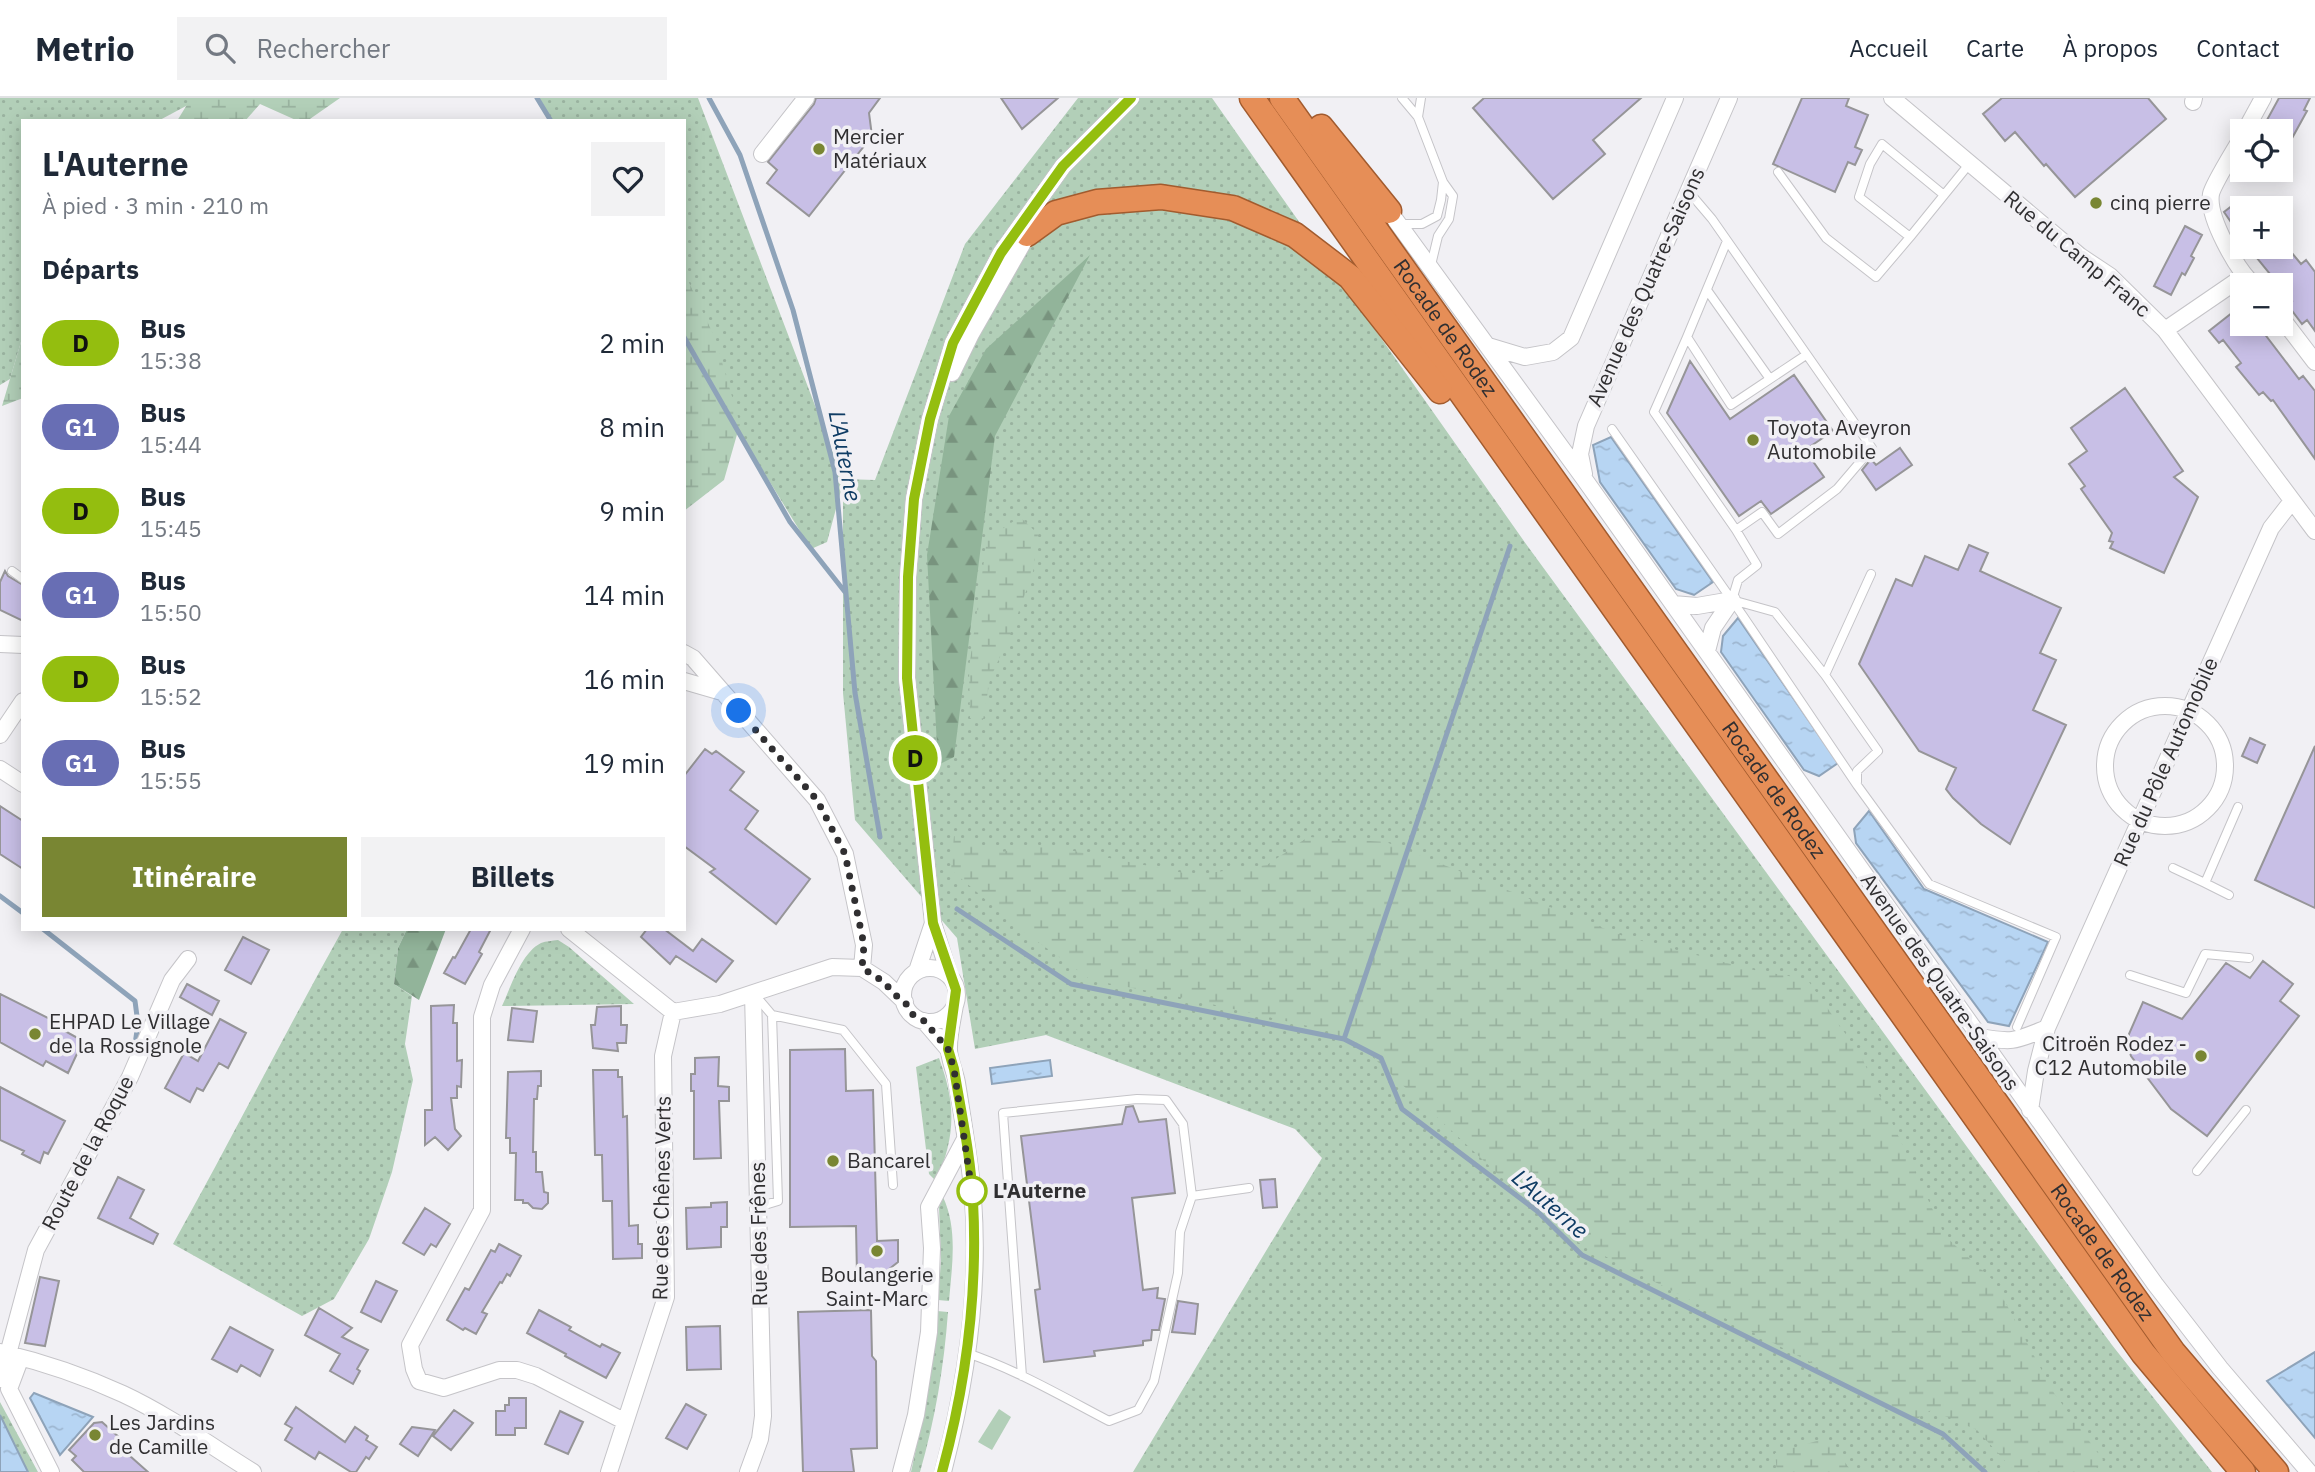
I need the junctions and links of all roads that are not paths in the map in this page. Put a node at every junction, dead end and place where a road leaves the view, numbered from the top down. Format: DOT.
graph roads {
  1 [pos="806,98"];
  2 [pos="1131,98"];
  3 [pos="1136,98"];
  4 [pos="1252,98"];
  5 [pos="1282,98"];
  6 [pos="1296,98"];
  7 [pos="1402,98"];
  8 [pos="1421,98"];
  9 [pos="1675,98"];
  10 [pos="1729,98"];
  11 [pos="1892,98"];
  12 [pos="2263,98"];
  13 [pos="1418,117"];
  14 [pos="2252,119"];
  15 [pos="762,154"];
  16 [pos="2230,159"];
  17 [pos="1970,163"];
  18 [pos="1778,172"];
  19 [pos="1443,181"];
  20 [pos="1689,192"];
  21 [pos="1944,195"];
  22 [pos="1394,217"];
  23 [pos="1027,234"];
  24 [pos="1910,237"];
  25 [pos="1727,241"];
  26 [pos="1431,266"];
  27 [pos="2244,273"];
  28 [pos="1707,290"];
  29 [pos="2230,292"];
  30 [pos="2165,330"];
  31 [pos="2293,333"];
  32 [pos="1687,337"];
  33 [pos="1488,346"];
  34 [pos="1806,355"];
  35 [pos="2315,362"];
  36 [pos="1770,379"];
  37 [pos="930,419"];
  38 [pos="1612,429"];
  39 [pos="1490,435"];
  40 [pos="1585,480"];
  41 [pos="2292,501"];
  42 [pos="1735,530"];
  43 [pos="2315,531"];
  44 [pos="12,571"];
  45 [pos="1871,574"];
  46 [pos="21,578"];
  47 [pos="1732,600"];
  48 [pos="1673,604"];
  49 [pos="3,644"];
  50 [pos="21,645"];
  51 [pos="1707,651"];
  52 [pos="686,654"];
  53 [pos="1825,676"];
  54 [pos="686,682"];
  55 [pos="724,693"];
  56 [pos="21,704"];
  57 [pos="2189,710"];
  58 [pos="0,735"];
  59 [pos="0,769"];
  60 [pos="21,783"];
  61 [pos="1857,785"];
  62 [pos="2238,807"];
  63 [pos="2140,821"];
  64 [pos="2174,868"];
  65 [pos="2205,883"];
  66 [pos="2229,895"];
  67 [pos="933,923"];
  68 [pos="521,931"];
  69 [pos="572,931"];
  70 [pos="2249,958"];
  71 [pos="188,959"];
  72 [pos="862,968"];
  73 [pos="914,974"];
  74 [pos="2130,975"];
  75 [pos="950,977"];
  76 [pos="884,982"];
  77 [pos="753,993"];
  78 [pos="905,1002"];
  79 [pos="955,1005"];
  80 [pos="673,1012"];
  81 [pos="772,1015"];
  82 [pos="924,1021"];
  83 [pos="2017,1027"];
  84 [pos="2047,1028"];
  85 [pos="1979,1037"];
  86 [pos="948,1049"];
  87 [pos="2030,1110"];
  88 [pos="2246,1110"];
  89 [pos="965,1139"];
  90 [pos="2197,1171"];
  91 [pos="893,1185"];
  92 [pos="1249,1188"];
  93 [pos="1192,1196"];
  94 [pos="758,1207"];
  95 [pos="967,1353"];
  96 [pos="10,1354"];
  97 [pos="1022,1376"];
  98 [pos="0,1379"];
  99 [pos="624,1421"];
  100 [pos="51,1472"];
  101 [pos="253,1472"];
  102 [pos="609,1472"];
  103 [pos="748,1472"];
  104 [pos="901,1472"];
  105 [pos="943,1472"];
  106 [pos="2243,1472"];
  107 [pos="2276,1472"];
  108 [pos="2309,1472"];
  1 -- 15 [label="street"];
  2 -- 37 [label="street"];
  3 -- 23 [label="street"];
  4 -- 39 [label="highway, Rocade de Rodez"];
  5 -- 107 [label="highway, Rocade de Rodez"];
  6 -- 22 [label="highway"];
  7 -- 13 [label="lane"];
  8 -- 13 [label="lane"];
  9 -- 33 [label="street"];
  10 -- 20 [label="street, Avenue des Quatre-Saisons"];
  11 -- 17 [label="street, Rue du Camp Franc"];
  12 -- 14 [label="street"];
  13 -- 19 [label="lane"];
  16 -- 27 [label="street"];
  17 -- 21 [label="lane"];
  17 -- 30 [label="street, Rue du Camp Franc"];
  18 -- 24 [label="lane"];
  19 -- 22 [label="lane"];
  19 -- 26 [label="lane"];
  20 -- 25 [label="lane"];
  20 -- 40 [label="street, Avenue des Quatre-Saisons"];
  21 -- 24 [label="lane"];
  21 -- 24 [label="lane"];
  22 -- 26 [label="street, Avenue des Quatre-Saisons"];
  23 -- 37 [label="street"];
  23 -- 39 [label="highway"];
  25 -- 28 [label="lane"];
  25 -- 34 [label="lane"];
  26 -- 33 [label="street, Avenue des Quatre-Saisons"];
  28 -- 32 [label="lane"];
  28 -- 36 [label="lane"];
  29 -- 30 [label="street"];
  30 -- 41 [label="street, Rue du Camp Franc"];
  31 -- 35 [label="street"];
  32 -- 36 [label="lane"];
  32 -- 42 [label="lane"];
  33 -- 40 [label="street, Avenue des Quatre-Saisons"];
  34 -- 36 [label="lane"];
  34 -- 42 [label="lane"];
  37 -- 67 [label="street"];
  38 -- 47 [label="lane"];
  39 -- 106 [label="highway, Rocade de Rodez"];
  40 -- 48 [label="street, Avenue des Quatre-Saisons"];
  41 -- 43 [label="street, Rue du Camp Franc"];
  41 -- 57 [label="street, Rue du Pôle Automobile"];
  42 -- 47 [label="lane"];
  44 -- 46 [label="lane"];
  45 -- 53 [label="lane"];
  47 -- 48 [label="street"];
  47 -- 51 [label="street"];
  47 -- 53 [label="lane"];
  47 -- 61 [label="lane"];
  48 -- 51 [label="street, Avenue des Quatre-Saisons"];
  49 -- 50 [label="street"];
  51 -- 85 [label="street, Avenue des Quatre-Saisons"];
  52 -- 55 [label="street"];
  53 -- 61 [label="lane"];
  54 -- 55 [label="street"];
  55 -- 72 [label="street"];
  56 -- 58 [label="street"];
  57 -- 63 [label="street, Rue du Pôle Automobile"];
  57 -- 63 [label="street"];
  57 -- 63 [label="street"];
  59 -- 60 [label="street"];
  61 -- 83 [label="lane"];
  62 -- 65 [label="lane"];
  63 -- 84 [label="street, Rue du Pôle Automobile"];
  64 -- 65 [label="lane"];
  65 -- 66 [label="lane"];
  67 -- 73 [label="street"];
  67 -- 75 [label="street"];
  68 -- 99 [label="street"];
  69 -- 80 [label="street"];
  70 -- 74 [label="lane"];
  71 -- 96 [label="street, Route de la Roque"];
  72 -- 76 [label="street"];
  72 -- 77 [label="street"];
  73 -- 75 [label="street"];
  73 -- 76 [label="street"];
  73 -- 78 [label="street"];
  75 -- 79 [label="street"];
  76 -- 78 [label="street"];
  77 -- 80 [label="street"];
  77 -- 81 [label="lane"];
  77 -- 94 [label="street, Rue des Frênes"];
  78 -- 82 [label="street"];
  79 -- 82 [label="street"];
  79 -- 86 [label="street"];
  80 -- 99 [label="street, Rue des Chênes Verts"];
  81 -- 91 [label="lane"];
  81 -- 94 [label="lane"];
  82 -- 86 [label="street"];
  84 -- 85 [label="street"];
  84 -- 87 [label="street, Rue du Pôle Automobile"];
  85 -- 87 [label="street, Avenue des Quatre-Saisons"];
  86 -- 89 [label="street"];
  87 -- 108 [label="street, Avenue des Quatre-Saisons"];
  88 -- 90 [label="lane"];
  89 -- 95 [label="street"];
  89 -- 104 [label="street"];
  92 -- 93 [label="lane"];
  93 -- 97 [label="lane"];
  93 -- 97 [label="lane"];
  94 -- 103 [label="street, Rue des Frênes"];
  95 -- 97 [label="lane"];
  95 -- 105 [label="street"];
  96 -- 98 [label="street, Route de la Roque"];
  96 -- 100 [label="street"];
  96 -- 101 [label="street"];
  99 -- 102 [label="street, Rue des Chênes Verts"];
}
